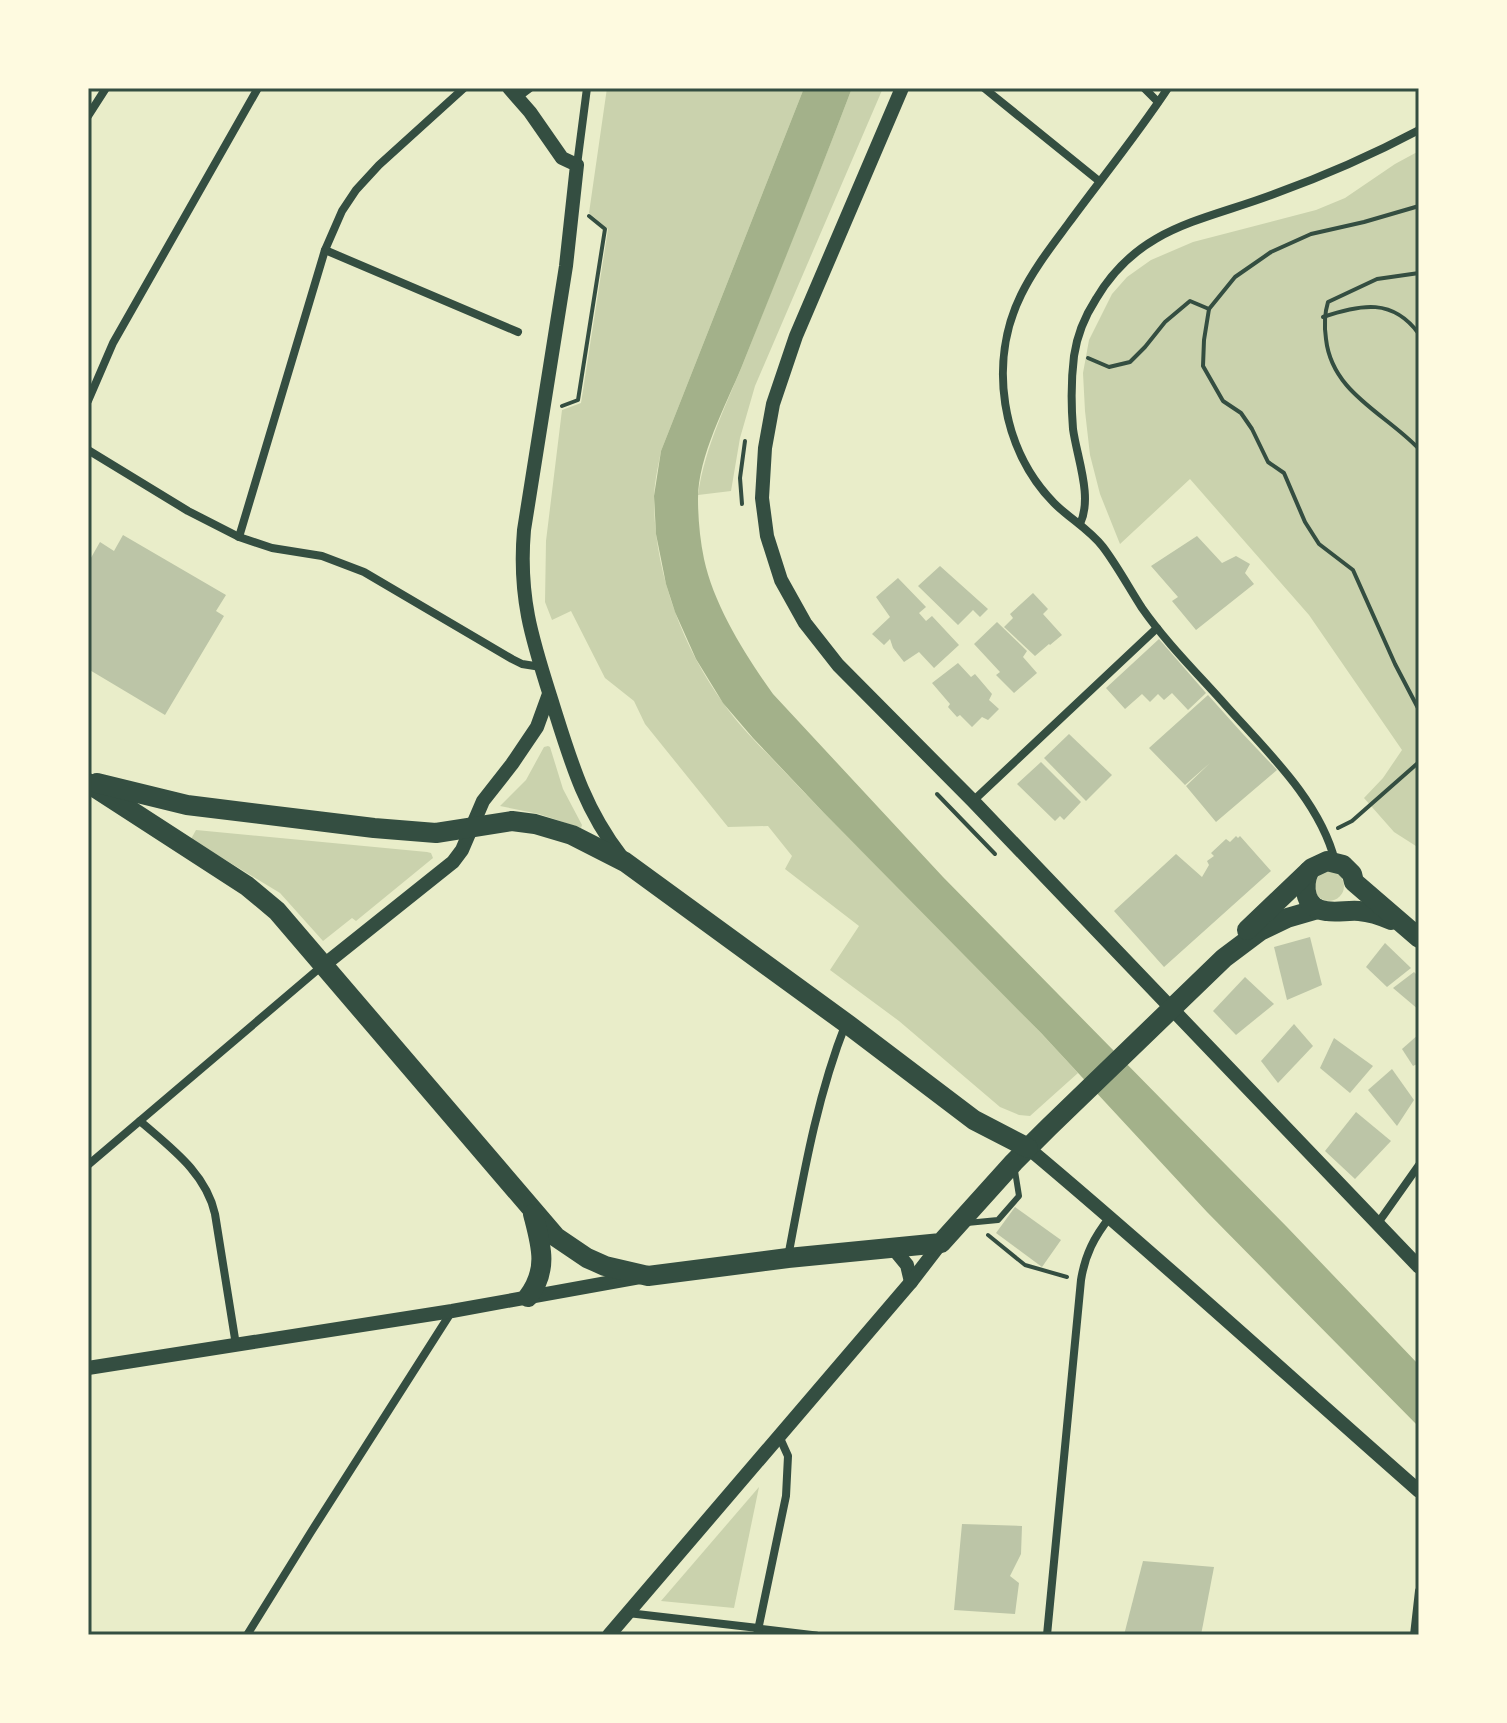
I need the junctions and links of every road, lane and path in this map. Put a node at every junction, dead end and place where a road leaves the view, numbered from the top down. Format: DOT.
graph roads {
  1 [pos="106,88"];
  2 [pos="258,88"];
  3 [pos="464,88"];
  4 [pos="530,88"];
  5 [pos="587,88"];
  6 [pos="902,88"];
  7 [pos="984,88"];
  8 [pos="1144,88"];
  9 [pos="1168,88"];
  10 [pos="514,93"];
  11 [pos="1158,102"];
  12 [pos="88,116"];
  13 [pos="1419,130"];
  14 [pos="577,165"];
  15 [pos="1099,181"];
  16 [pos="1419,206"];
  17 [pos="586,214"];
  18 [pos="325,250"];
  19 [pos="1419,273"];
  20 [pos="1209,309"];
  21 [pos="1323,317"];
  22 [pos="518,332"];
  23 [pos="1419,334"];
  24 [pos="1075,352"];
  25 [pos="88,401"];
  26 [pos="561,407"];
  27 [pos="746,438"];
  28 [pos="1418,447"];
  29 [pos="88,450"];
  30 [pos="743,514"];
  31 [pos="1080,524"];
  32 [pos="239,537"];
  33 [pos="1157,628"];
  34 [pos="541,667"];
  35 [pos="549,693"];
  36 [pos="1419,710"];
  37 [pos="1419,762"];
  38 [pos="88,782"];
  39 [pos="930,786"];
  40 [pos="973,801"];
  41 [pos="470,828"];
  42 [pos="1326,834"];
  43 [pos="625,862"];
  44 [pos="1335,862"];
  45 [pos="1005,864"];
  46 [pos="1309,871"];
  47 [pos="1354,882"];
  48 [pos="1327,910"];
  49 [pos="1417,936"];
  50 [pos="1224,958"];
  51 [pos="324,965"];
  52 [pos="1172,1008"];
  53 [pos="846,1023"];
  54 [pos="140,1121"];
  55 [pos="1021,1155"];
  56 [pos="88,1165"];
  57 [pos="1419,1165"];
  58 [pos="532,1210"];
  59 [pos="1111,1216"];
  60 [pos="1378,1223"];
  61 [pos="983,1231"];
  62 [pos="941,1243"];
  63 [pos="893,1248"];
  64 [pos="788,1258"];
  65 [pos="1419,1267"];
  66 [pos="648,1276"];
  67 [pos="1081,1280"];
  68 [pos="911,1282"];
  69 [pos="528,1297"];
  70 [pos="452,1311"];
  71 [pos="236,1345"];
  72 [pos="88,1368"];
  73 [pos="779,1435"];
  74 [pos="1419,1491"];
  75 [pos="1419,1591"];
  76 [pos="628,1613"];
  77 [pos="757,1632"];
  78 [pos="247,1635"];
  79 [pos="609,1635"];
  80 [pos="816,1635"];
  81 [pos="1047,1635"];
  82 [pos="1414,1635"];
  1 -- 12 [label="street"];
  2 -- 25 [label="street"];
  3 -- 18 [label="street"];
  4 -- 10 [label="street"];
  5 -- 14 [label="street"];
  6 -- 40 [label="street"];
  7 -- 15 [label="street"];
  8 -- 11 [label="street"];
  9 -- 11 [label="street"];
  10 -- 14 [label="street"];
  11 -- 15 [label="street"];
  13 -- 24 [label="street"];
  14 -- 34 [label="street"];
  15 -- 31 [label="street"];
  16 -- 20 [label="path"];
  17 -- 26 [label="path"];
  18 -- 22 [label="street"];
  18 -- 32 [label="street"];
  19 -- 21 [label="path"];
  20 -- 24 [label="path"];
  20 -- 36 [label="path"];
  21 -- 23 [label="path"];
  21 -- 28 [label="path"];
  24 -- 31 [label="street"];
  27 -- 30 [label="path"];
  29 -- 32 [label="street"];
  31 -- 33 [label="street"];
  32 -- 34 [label="street"];
  33 -- 40 [label="street"];
  33 -- 42 [label="street"];
  34 -- 35 [label="street"];
  35 -- 41 [label="street"];
  35 -- 43 [label="street"];
  37 -- 42 [label="path"];
  38 -- 41 [label="main road"];
  38 -- 51 [label="main road"];
  39 -- 45 [label="path"];
  40 -- 52 [label="street"];
  41 -- 43 [label="main road"];
  41 -- 51 [label="street"];
  42 -- 44 [label="street"];
  43 -- 53 [label="main road"];
  44 -- 46 [label="main road"];
  44 -- 47 [label="main road"];
  46 -- 48 [label="main road"];
  46 -- 50 [label="main road"];
  47 -- 48 [label="main road"];
  47 -- 49 [label="main road"];
  48 -- 49 [label="main road"];
  48 -- 50 [label="main road"];
  50 -- 52 [label="main road"];
  51 -- 54 [label="street"];
  51 -- 58 [label="main road"];
  52 -- 55 [label="main road"];
  52 -- 60 [label="street"];
  53 -- 55 [label="main road"];
  53 -- 64 [label="street"];
  54 -- 56 [label="street"];
  54 -- 71 [label="street"];
  55 -- 59 [label="street"];
  55 -- 62 [label="main road"];
  57 -- 60 [label="street"];
  58 -- 66 [label="main road"];
  58 -- 69 [label="main road"];
  59 -- 67 [label="street"];
  59 -- 74 [label="street"];
  60 -- 65 [label="street"];
  61 -- 67 [label="path"];
  62 -- 63 [label="main road"];
  62 -- 68 [label="street"];
  63 -- 64 [label="main road"];
  63 -- 68 [label="street"];
  64 -- 66 [label="main road"];
  66 -- 69 [label="street"];
  67 -- 81 [label="street"];
  68 -- 73 [label="street"];
  69 -- 70 [label="street"];
  70 -- 71 [label="street"];
  70 -- 78 [label="street"];
  71 -- 72 [label="street"];
  73 -- 76 [label="street"];
  73 -- 77 [label="street"];
  75 -- 82 [label="street"];
  76 -- 77 [label="street"];
  76 -- 79 [label="street"];
  77 -- 80 [label="street"];
}
